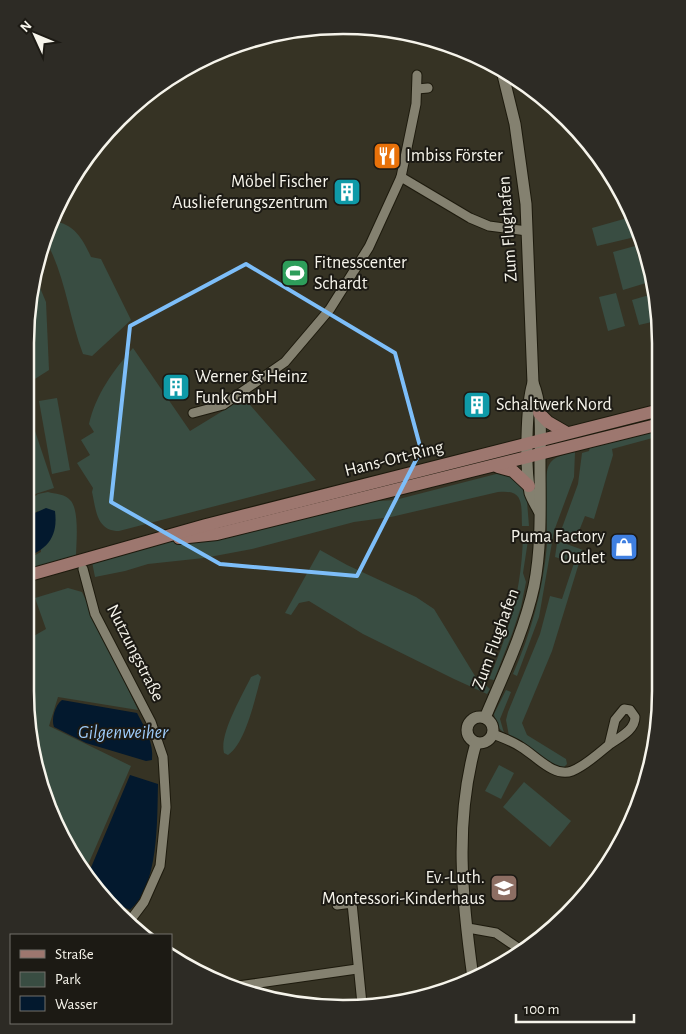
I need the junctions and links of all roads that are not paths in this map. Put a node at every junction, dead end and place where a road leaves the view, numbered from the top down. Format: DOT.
graph roads {
  1 [pos="417,75"];
  2 [pos="504,79"];
  3 [pos="428,88"];
  4 [pos="417,89"];
  5 [pos="401,177"];
  6 [pos="527,231"];
  7 [pos="533,383"];
  8 [pos="539,407"];
  9 [pos="652,412"];
  10 [pos="194,413"];
  11 [pos="652,426"];
  12 [pos="567,433"];
  13 [pos="534,442"];
  14 [pos="534,456"];
  15 [pos="496,466"];
  16 [pos="530,486"];
  17 [pos="539,511"];
  18 [pos="137,543"];
  19 [pos="83,569"];
  20 [pos="34,573"];
  21 [pos="484,718"];
  22 [pos="493,734"];
  23 [pos="476,743"];
  24 [pos="610,745"];
  25 [pos="337,905"];
  26 [pos="132,918"];
  27 [pos="468,928"];
  28 [pos="517,947"];
  29 [pos="357,969"];
  30 [pos="472,972"];
  31 [pos="247,985"];
  32 [pos="361,1000"];
  1 -- 4 [label="street"];
  2 -- 6 [label="street, Zum Flughafen"];
  3 -- 4 [label="street"];
  4 -- 5 [label="street"];
  5 -- 6 [label="street"];
  5 -- 10 [label="street"];
  6 -- 7 [label="street, Zum Flughafen"];
  7 -- 8 [label="street, Zum Flughafen"];
  7 -- 13 [label="street, Zum Flughafen"];
  8 -- 12 [label="main road"];
  8 -- 13 [label="street, Zum Flughafen"];
  9 -- 12 [label="main road, Hans-Ort-Ring"];
  11 -- 14 [label="main road, Hans-Ort-Ring"];
  12 -- 13 [label="main road, Hans-Ort-Ring"];
  13 -- 14 [label="street, Zum Flughafen"];
  13 -- 18 [label="main road, Hans-Ort-Ring"];
  14 -- 15 [label="main road, Hans-Ort-Ring"];
  14 -- 16 [label="street, Zum Flughafen"];
  14 -- 17 [label="street, Zum Flughafen"];
  15 -- 16 [label="main road"];
  15 -- 18 [label="main road, Hans-Ort-Ring"];
  16 -- 17 [label="street, Zum Flughafen"];
  17 -- 21 [label="street, Zum Flughafen"];
  18 -- 20 [label="main road, Hans-Ort-Ring"];
  19 -- 26 [label="street, Nutzungstraße"];
  21 -- 22 [label="street"];
  21 -- 23 [label="street"];
  22 -- 23 [label="street"];
  22 -- 24 [label="street"];
  23 -- 27 [label="street"];
  25 -- 29 [label="street"];
  27 -- 28 [label="street"];
  27 -- 30 [label="street"];
  29 -- 31 [label="street"];
  29 -- 32 [label="street"];
}
